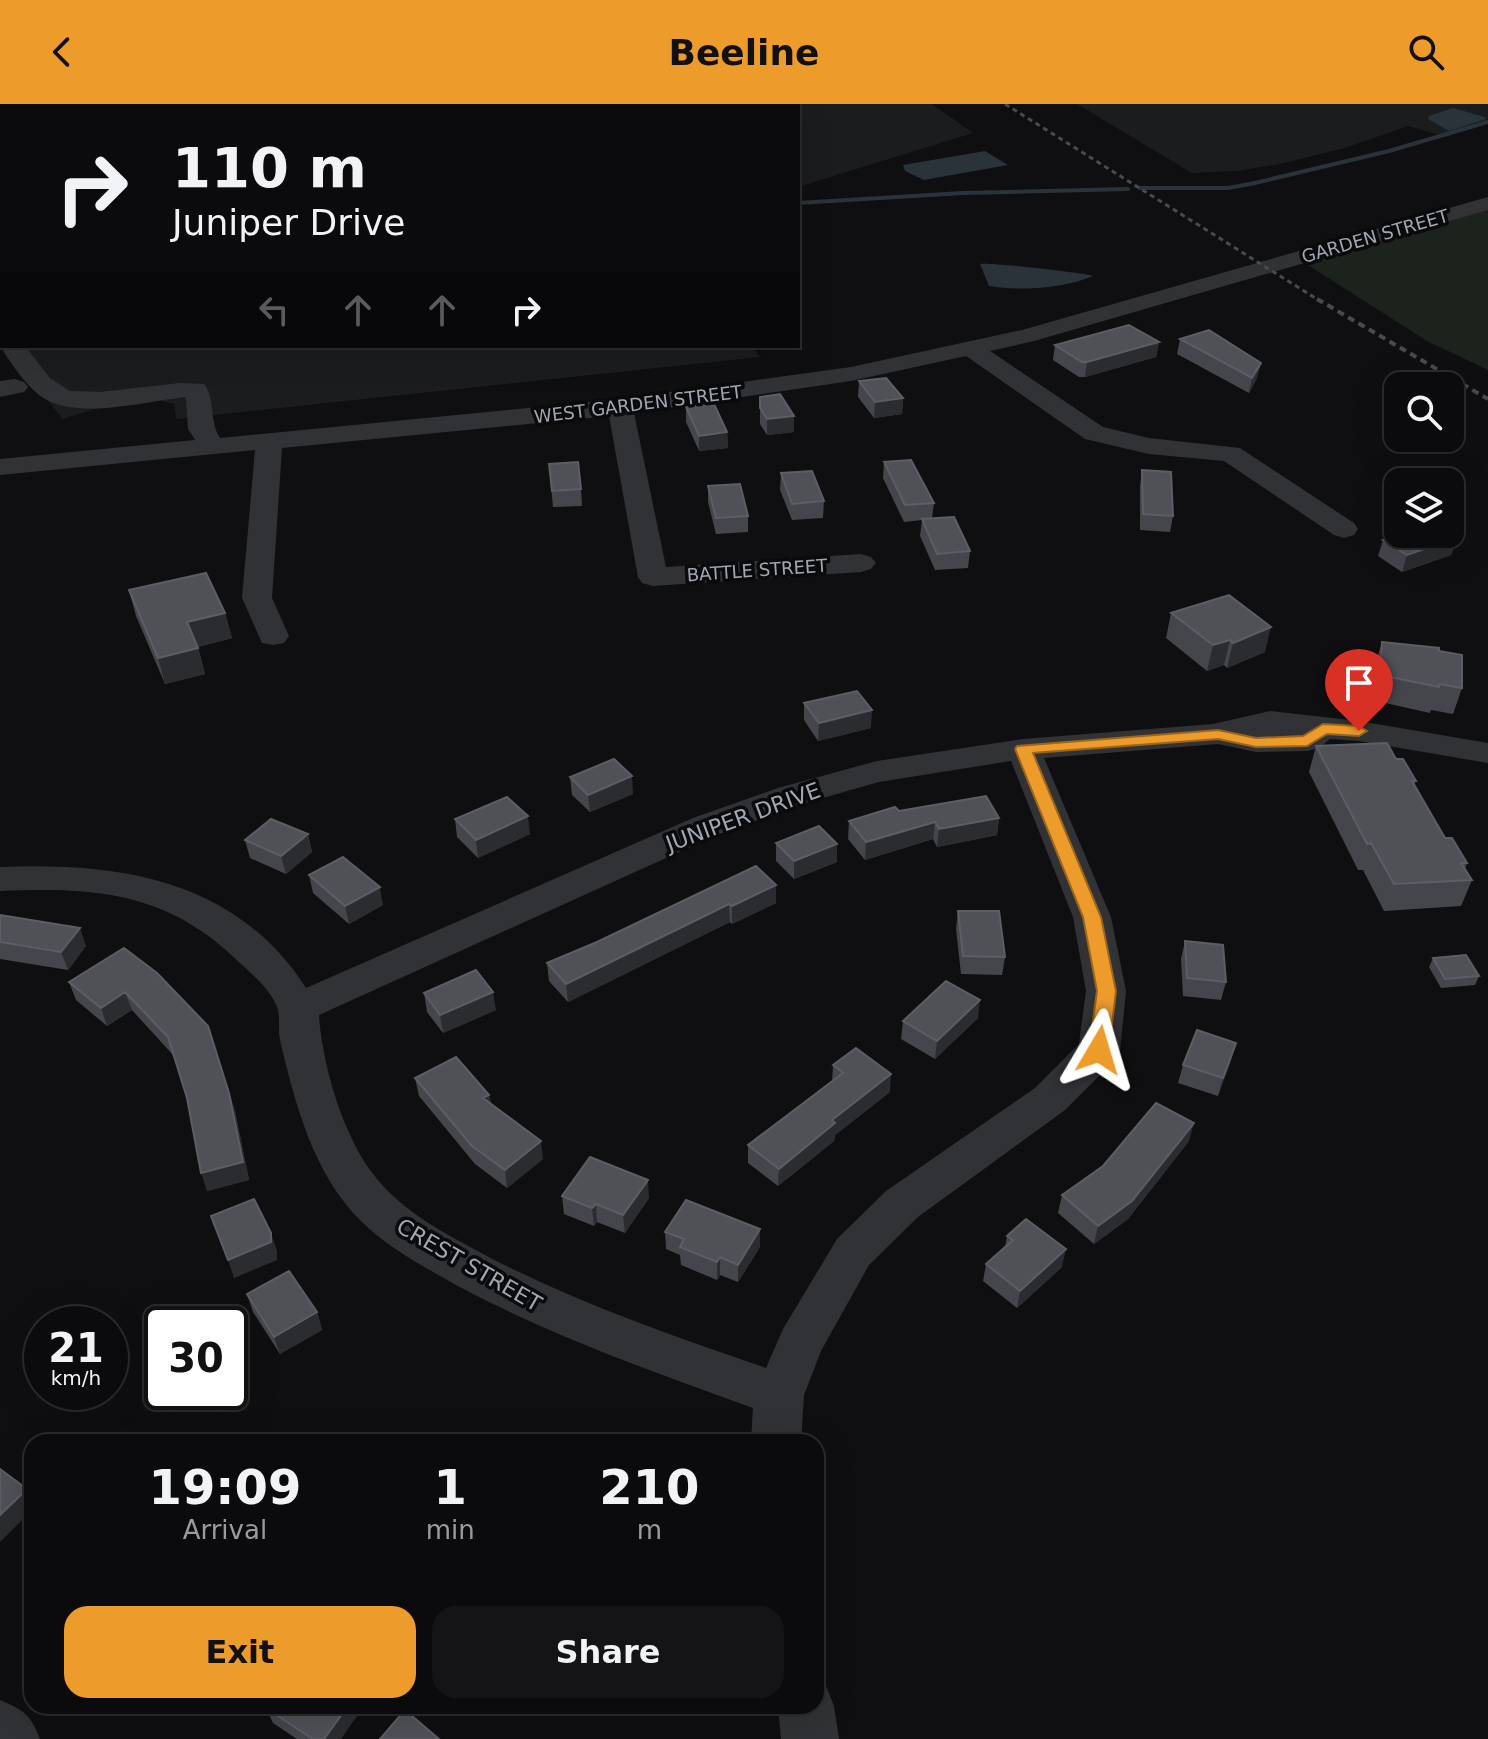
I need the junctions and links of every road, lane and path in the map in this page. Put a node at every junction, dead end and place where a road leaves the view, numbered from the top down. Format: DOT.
graph roads {
  1 [pos="1488,203"];
  2 [pos="1263,268"];
  3 [pos="14,348"];
  4 [pos="971,349"];
  5 [pos="800,382"];
  6 [pos="821,403"];
  7 [pos="620,407"];
  8 [pos="269,441"];
  9 [pos="212,447"];
  10 [pos="0,467"];
  11 [pos="1344,529"];
  12 [pos="861,563"];
  13 [pos="273,636"];
  14 [pos="1023,749"];
  15 [pos="1488,753"];
  16 [pos="0,879"];
  17 [pos="297,1008"];
  18 [pos="779,1395"];
  19 [pos="777,1434"];
  20 [pos="807,1714"];
  21 [pos="0,1729"];
  22 [pos="11,1739"];
  23 [pos="810,1739"];
  1 -- 2 [label="street, GARDEN STREET"];
  2 -- 4 [label="street, WEST GARDEN STREET"];
  3 -- 9 [label="street"];
  4 -- 5 [label="street, WEST GARDEN STREET"];
  4 -- 11 [label="street"];
  5 -- 6 [label="street"];
  5 -- 7 [label="street, WEST GARDEN STREET"];
  7 -- 8 [label="street, WEST GARDEN STREET"];
  7 -- 12 [label="street, BATTLE STREET"];
  8 -- 9 [label="street, WEST GARDEN STREET"];
  8 -- 13 [label="street"];
  9 -- 10 [label="street, WEST GARDEN STREET"];
  14 -- 15 [label="street, JUNIPER DRIVE"];
  14 -- 17 [label="street, JUNIPER DRIVE"];
  14 -- 18 [label="street"];
  16 -- 17 [label="street, CREST STREET"];
  17 -- 18 [label="street, CREST STREET"];
  18 -- 19 [label="street"];
  20 -- 23 [label="street"];
  21 -- 22 [label="street"];
}
